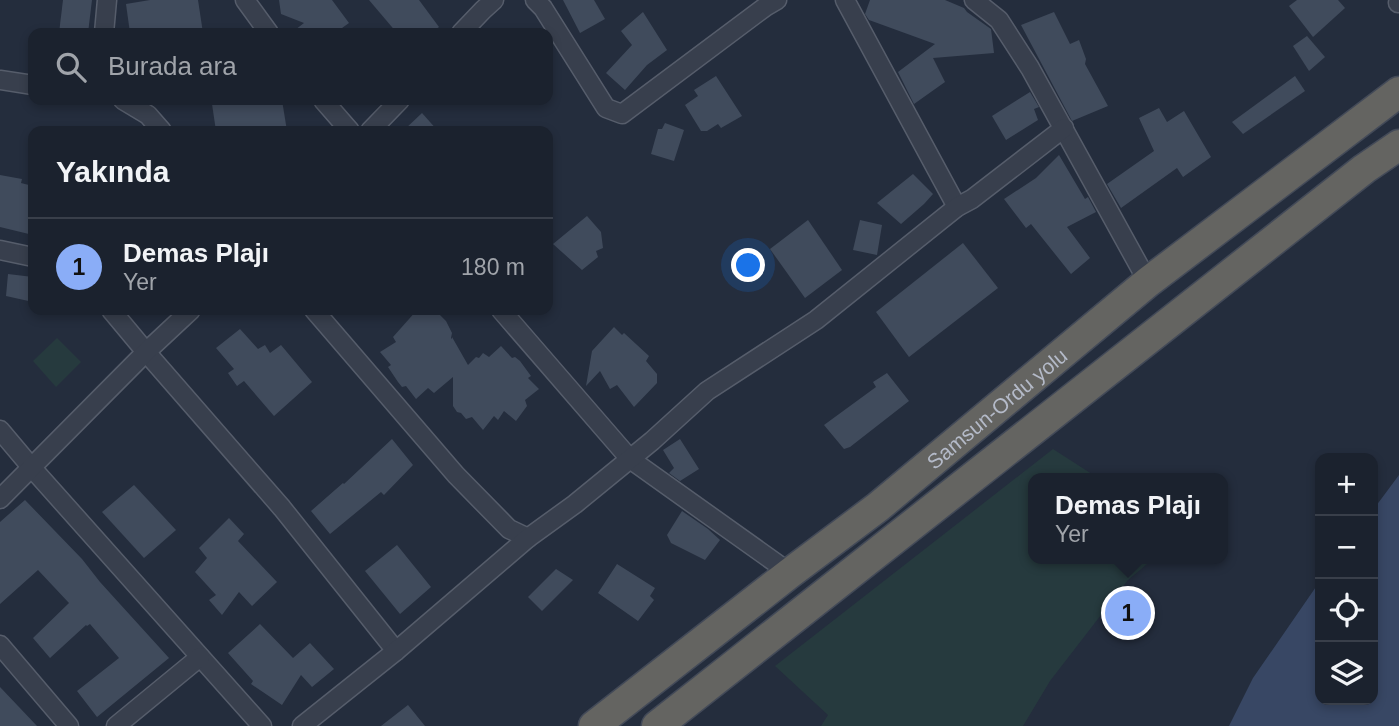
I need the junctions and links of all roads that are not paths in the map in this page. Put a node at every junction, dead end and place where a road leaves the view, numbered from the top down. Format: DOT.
graph roads {
  1 [pos="107,0"];
  2 [pos="245,0"];
  3 [pos="535,0"];
  4 [pos="778,0"];
  5 [pos="845,0"];
  6 [pos="974,0"];
  7 [pos="483,3"];
  8 [pos="104,28"];
  9 [pos="265,28"];
  10 [pos="465,28"];
  11 [pos="0,80"];
  12 [pos="28,84"];
  13 [pos="1399,92"];
  14 [pos="132,105"];
  15 [pos="327,105"];
  16 [pos="395,105"];
  17 [pos="158,126"];
  18 [pos="346,126"];
  19 [pos="375,126"];
  20 [pos="1065,128"];
  21 [pos="1399,145"];
  22 [pos="957,206"];
  23 [pos="0,250"];
  24 [pos="28,256"];
  25 [pos="1148,282"];
  26 [pos="115,315"];
  27 [pos="186,315"];
  28 [pos="318,315"];
  29 [pos="506,315"];
  30 [pos="146,352"];
  31 [pos="0,430"];
  32 [pos="630,459"];
  33 [pos="32,468"];
  34 [pos="0,499"];
  35 [pos="528,538"];
  36 [pos="790,573"];
  37 [pos="0,645"];
  38 [pos="396,651"];
  39 [pos="200,657"];
  40 [pos="69,726"];
  41 [pos="116,726"];
  42 [pos="262,726"];
  43 [pos="302,726"];
  44 [pos="594,726"];
  45 [pos="657,726"];
  1 -- 8 [label="street"];
  2 -- 9 [label="street"];
  3 -- 4 [label="street"];
  5 -- 22 [label="street"];
  6 -- 20 [label="street"];
  7 -- 10 [label="street"];
  11 -- 12 [label="street"];
  13 -- 25 [label="highway, Samsun-Ordu yolu"];
  14 -- 17 [label="street"];
  15 -- 18 [label="street"];
  16 -- 19 [label="street"];
  20 -- 22 [label="street"];
  20 -- 25 [label="street"];
  21 -- 45 [label="highway, Samsun-Ordu yolu"];
  22 -- 32 [label="street"];
  23 -- 24 [label="street"];
  25 -- 36 [label="highway, Samsun-Ordu yolu"];
  26 -- 30 [label="street"];
  27 -- 30 [label="street"];
  28 -- 35 [label="street"];
  29 -- 32 [label="street"];
  30 -- 33 [label="street"];
  30 -- 38 [label="street"];
  31 -- 33 [label="street"];
  32 -- 35 [label="street"];
  32 -- 36 [label="street"];
  33 -- 34 [label="street"];
  33 -- 39 [label="street"];
  35 -- 38 [label="street"];
  36 -- 44 [label="highway, Samsun-Ordu yolu"];
  37 -- 40 [label="street"];
  38 -- 43 [label="street"];
  39 -- 41 [label="street"];
  39 -- 42 [label="street"];
}
